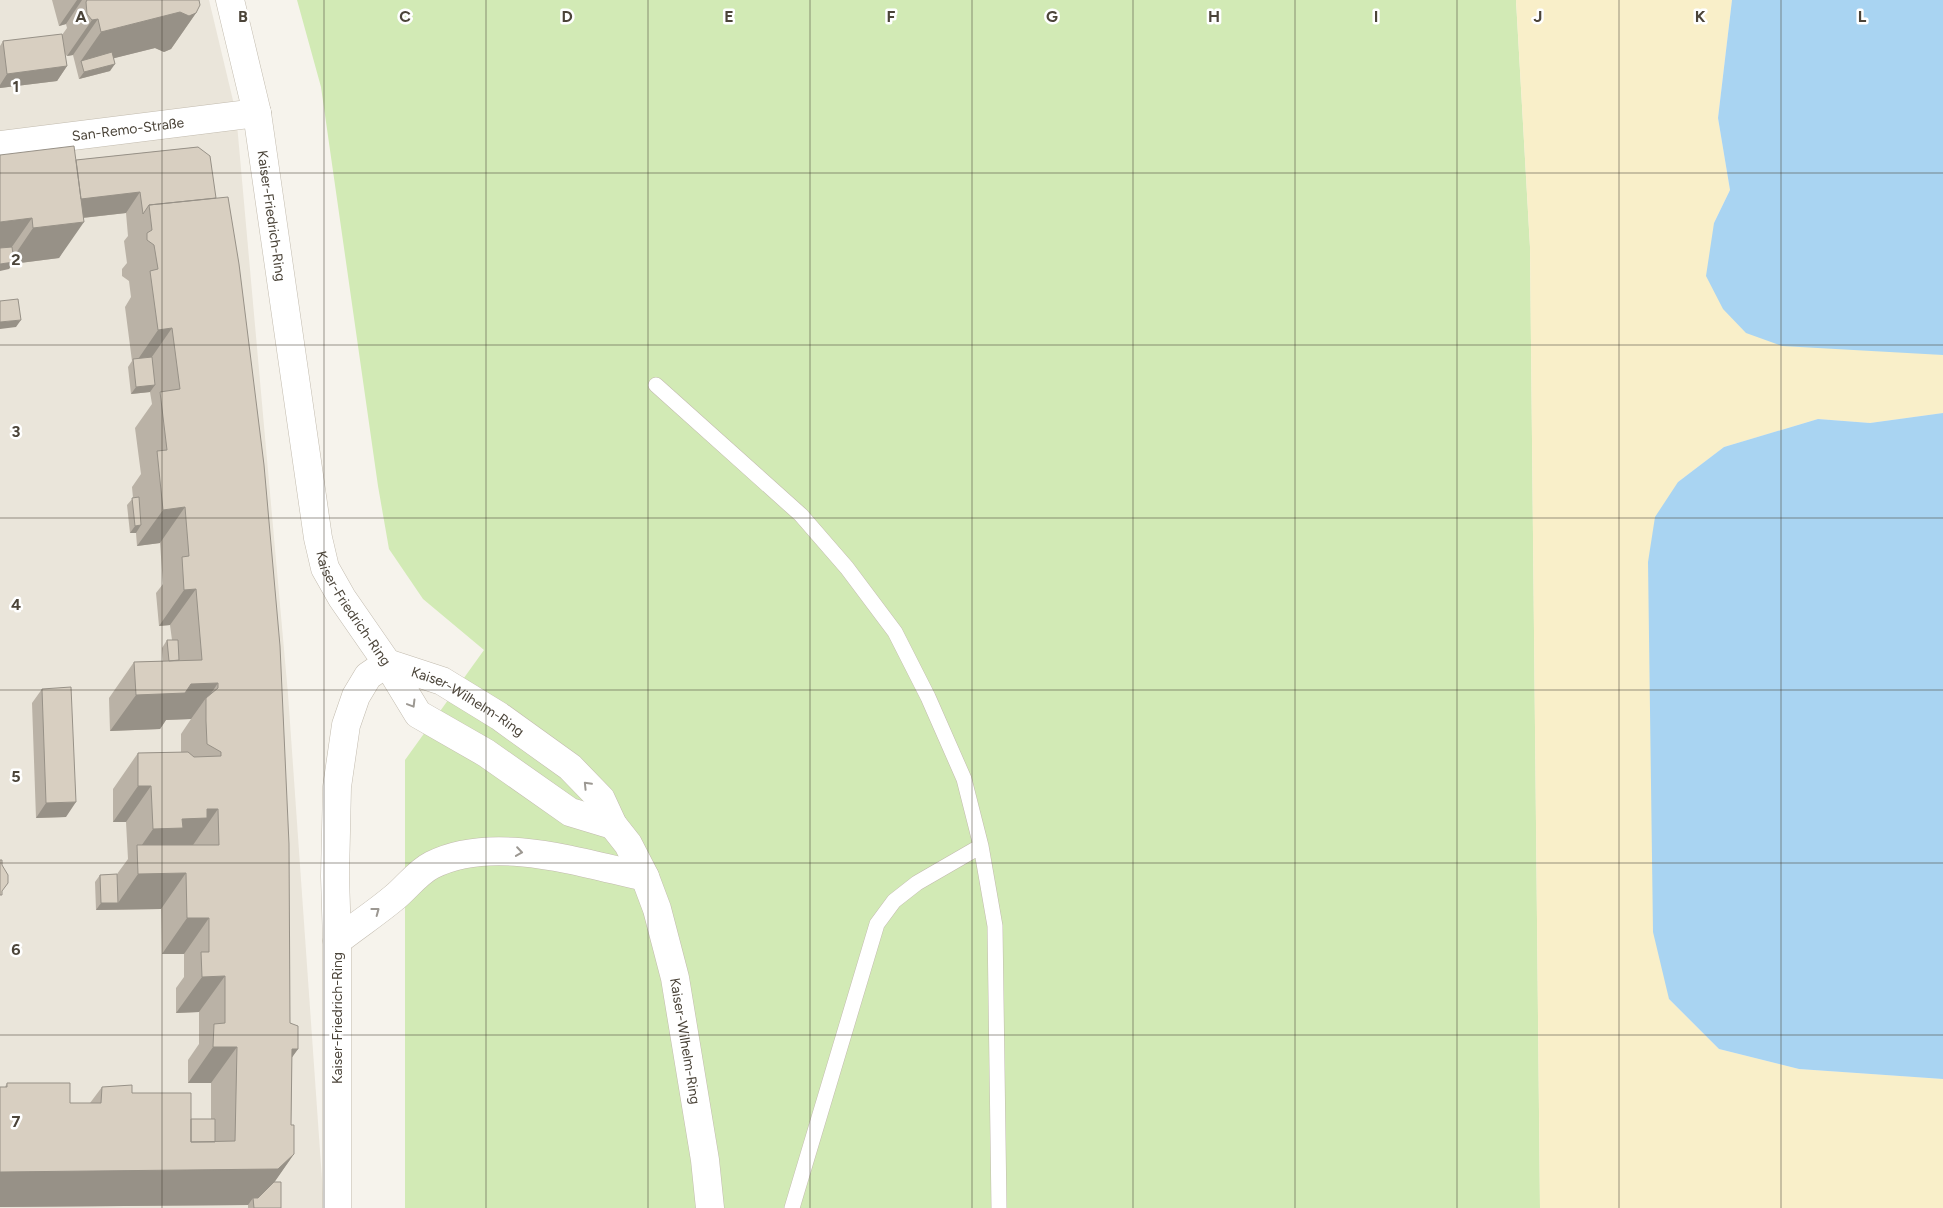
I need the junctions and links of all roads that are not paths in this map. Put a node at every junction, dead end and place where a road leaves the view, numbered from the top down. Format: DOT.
graph roads {
  1 [pos="230,0"];
  2 [pos="257,113"];
  3 [pos="0,144"];
  4 [pos="656,385"];
  5 [pos="387,663"];
  6 [pos="613,826"];
  7 [pos="981,846"];
  8 [pos="645,877"];
  9 [pos="337,941"];
  10 [pos="337,1208"];
  11 [pos="710,1208"];
  12 [pos="792,1208"];
  13 [pos="999,1208"];
  1 -- 2 [label="street, Kaiser-Friedrich-Ring"];
  2 -- 3 [label="street, San-Remo-Straße"];
  2 -- 5 [label="street, Kaiser-Friedrich-Ring"];
  4 -- 7 [label="lane"];
  5 -- 6 [label="street, Kaiser-Wilhelm-Ring, one-way"];
  6 -- 5 [label="street, Kaiser-Wilhelm-Ring, one-way"];
  5 -- 9 [label="street, Kaiser-Friedrich-Ring"];
  6 -- 8 [label="street, Kaiser-Wilhelm-Ring"];
  7 -- 12 [label="lane"];
  7 -- 13 [label="lane"];
  9 -- 8 [label="street, one-way"];
  8 -- 11 [label="street, Kaiser-Wilhelm-Ring"];
  9 -- 10 [label="street, Kaiser-Friedrich-Ring"];
}
